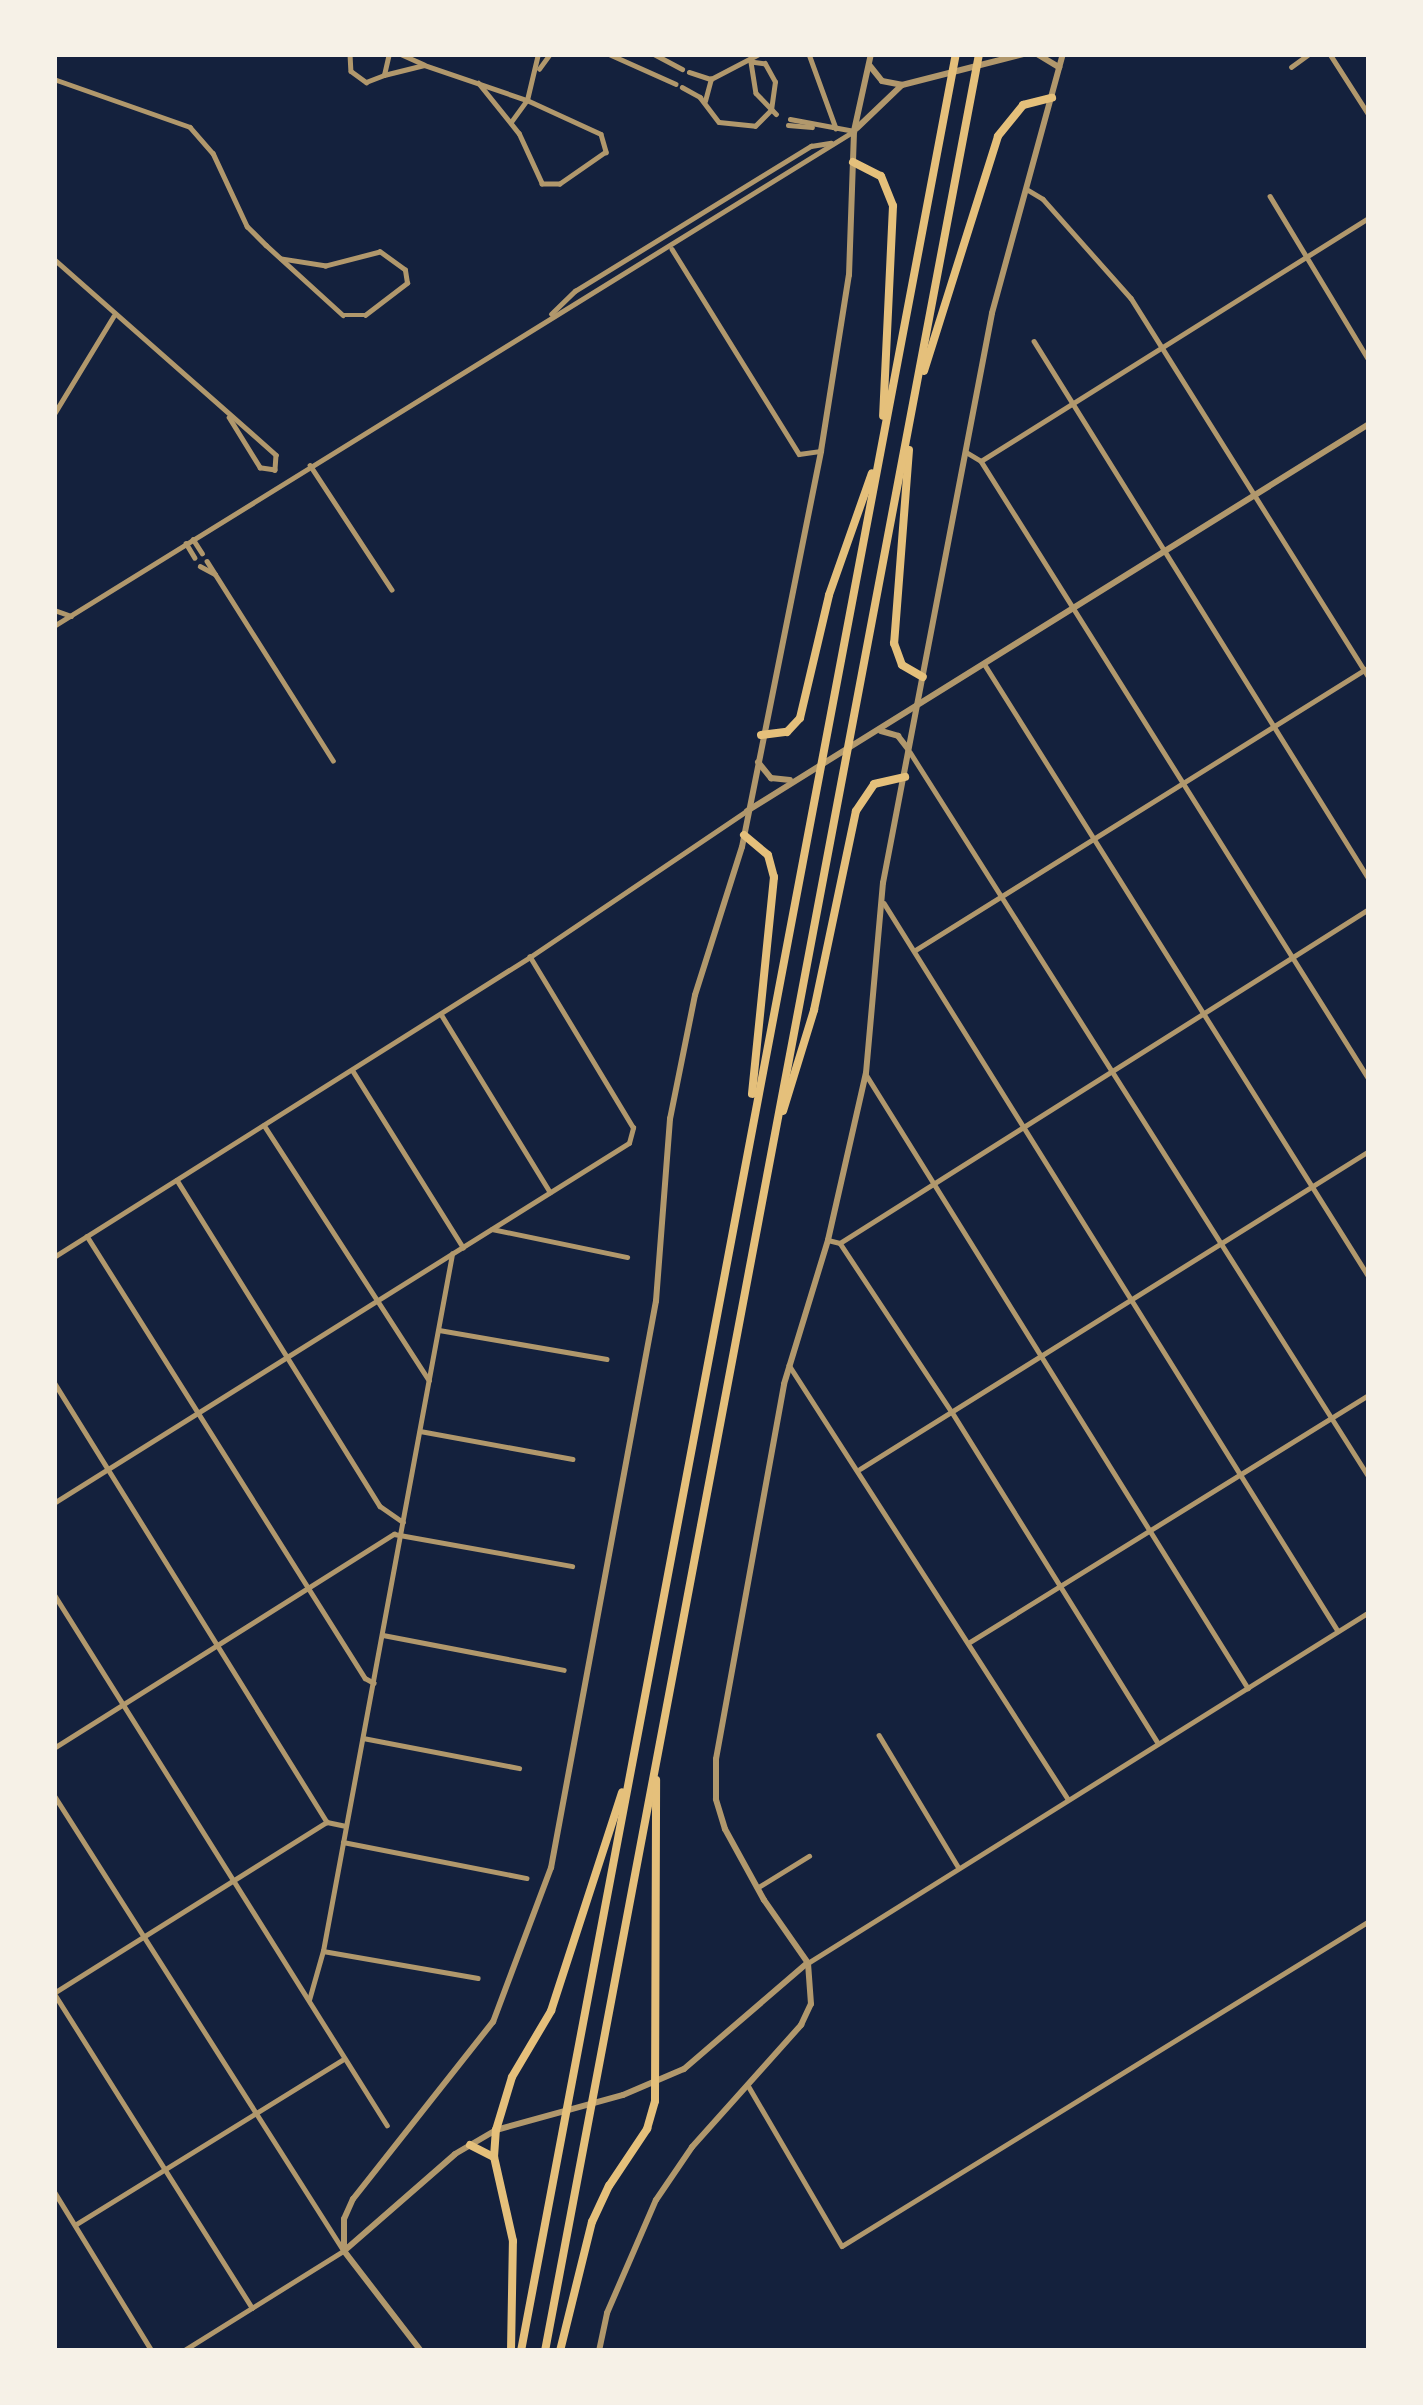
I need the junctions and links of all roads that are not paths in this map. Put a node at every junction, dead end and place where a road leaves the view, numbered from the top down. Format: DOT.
graph roads {
  1 [pos="350,54"];
  2 [pos="388,54"];
  3 [pos="399,54"];
  4 [pos="538,54"];
  5 [pos="550,54"];
  6 [pos="609,54"];
  7 [pos="653,54"];
  8 [pos="808,54"];
  9 [pos="956,54"];
  10 [pos="979,54"];
  11 [pos="1024,54"];
  12 [pos="1037,54"];
  13 [pos="1063,54"];
  14 [pos="1309,54"];
  15 [pos="1330,54"];
  16 [pos="755,57"];
  17 [pos="869,58"];
  18 [pos="424,65"];
  19 [pos="1059,67"];
  20 [pos="1291,67"];
  21 [pos="536,74"];
  22 [pos="384,75"];
  23 [pos="711,79"];
  24 [pos="54,80"];
  25 [pos="478,83"];
  26 [pos="902,86"];
  27 [pos="1052,98"];
  28 [pos="527,100"];
  29 [pos="705,102"];
  30 [pos="773,112"];
  31 [pos="1369,115"];
  32 [pos="511,122"];
  33 [pos="772,122"];
  34 [pos="789,122"];
  35 [pos="763,123"];
  36 [pos="836,128"];
  37 [pos="854,131"];
  38 [pos="837,142"];
  39 [pos="853,162"];
  40 [pos="1028,190"];
  41 [pos="1270,196"];
  42 [pos="1369,218"];
  43 [pos="672,248"];
  44 [pos="1307,257"];
  45 [pos="54,259"];
  46 [pos="282,259"];
  47 [pos="115,315"];
  48 [pos="546,318"];
  49 [pos="1034,341"];
  50 [pos="1162,348"];
  51 [pos="1369,360"];
  52 [pos="1072,405"];
  53 [pos="913,410"];
  54 [pos="54,414"];
  55 [pos="229,418"];
  56 [pos="1369,424"];
  57 [pos="881,446"];
  58 [pos="821,452"];
  59 [pos="966,452"];
  60 [pos="981,461"];
  61 [pos="310,466"];
  62 [pos="1256,495"];
  63 [pos="193,539"];
  64 [pos="186,543"];
  65 [pos="1164,552"];
  66 [pos="202,553"];
  67 [pos="195,558"];
  68 [pos="207,561"];
  69 [pos="200,566"];
  70 [pos="215,574"];
  71 [pos="392,590"];
  72 [pos="54,610"];
  73 [pos="1073,610"];
  74 [pos="71,616"];
  75 [pos="54,626"];
  76 [pos="985,665"];
  77 [pos="1367,668"];
  78 [pos="923,677"];
  79 [pos="1369,677"];
  80 [pos="919,706"];
  81 [pos="1274,726"];
  82 [pos="877,731"];
  83 [pos="761,735"];
  84 [pos="910,752"];
  85 [pos="757,758"];
  86 [pos="333,760"];
  87 [pos="905,777"];
  88 [pos="794,779"];
  89 [pos="1182,783"];
  90 [pos="747,811"];
  91 [pos="743,836"];
  92 [pos="1094,839"];
  93 [pos="1369,879"];
  94 [pos="1004,895"];
  95 [pos="881,899"];
  96 [pos="1369,909"];
  97 [pos="914,951"];
  98 [pos="530,957"];
  99 [pos="1292,958"];
  100 [pos="1203,1013"];
  101 [pos="441,1014"];
  102 [pos="1113,1069"];
  103 [pos="353,1070"];
  104 [pos="866,1073"];
  105 [pos="1369,1079"];
  106 [pos="264,1125"];
  107 [pos="1023,1125"];
  108 [pos="772,1147"];
  109 [pos="1369,1151"];
  110 [pos="746,1155"];
  111 [pos="176,1180"];
  112 [pos="933,1181"];
  113 [pos="1312,1186"];
  114 [pos="550,1192"];
  115 [pos="492,1229"];
  116 [pos="87,1237"];
  117 [pos="828,1240"];
  118 [pos="840,1243"];
  119 [pos="1222,1243"];
  120 [pos="463,1247"];
  121 [pos="452,1254"];
  122 [pos="54,1257"];
  123 [pos="627,1257"];
  124 [pos="1369,1277"];
  125 [pos="1131,1300"];
  126 [pos="375,1302"];
  127 [pos="439,1330"];
  128 [pos="1041,1356"];
  129 [pos="286,1358"];
  130 [pos="607,1359"];
  131 [pos="789,1365"];
  132 [pos="429,1380"];
  133 [pos="54,1382"];
  134 [pos="1369,1395"];
  135 [pos="198,1411"];
  136 [pos="952,1412"];
  137 [pos="1332,1418"];
  138 [pos="420,1430"];
  139 [pos="572,1459"];
  140 [pos="109,1469"];
  141 [pos="860,1469"];
  142 [pos="1240,1474"];
  143 [pos="1369,1477"];
  144 [pos="54,1503"];
  145 [pos="403,1522"];
  146 [pos="1150,1531"];
  147 [pos="401,1532"];
  148 [pos="572,1566"];
  149 [pos="1060,1586"];
  150 [pos="310,1589"];
  151 [pos="54,1594"];
  152 [pos="1369,1612"];
  153 [pos="1338,1631"];
  154 [pos="383,1635"];
  155 [pos="970,1642"];
  156 [pos="219,1645"];
  157 [pos="563,1670"];
  158 [pos="374,1683"];
  159 [pos="1248,1688"];
  160 [pos="123,1705"];
  161 [pos="879,1735"];
  162 [pos="363,1738"];
  163 [pos="1159,1744"];
  164 [pos="54,1748"];
  165 [pos="632,1756"];
  166 [pos="656,1759"];
  167 [pos="519,1768"];
  168 [pos="54,1795"];
  169 [pos="1069,1800"];
  170 [pos="327,1822"];
  171 [pos="346,1826"];
  172 [pos="343,1842"];
  173 [pos="809,1856"];
  174 [pos="959,1868"];
  175 [pos="526,1878"];
  176 [pos="234,1881"];
  177 [pos="757,1888"];
  178 [pos="1369,1921"];
  179 [pos="143,1938"];
  180 [pos="323,1951"];
  181 [pos="808,1963"];
  182 [pos="478,1978"];
  183 [pos="54,1993"];
  184 [pos="309,2000"];
  185 [pos="344,2059"];
  186 [pos="658,2082"];
  187 [pos="749,2086"];
  188 [pos="254,2114"];
  189 [pos="387,2125"];
  190 [pos="496,2130"];
  191 [pos="470,2145"];
  192 [pos="494,2157"];
  193 [pos="164,2169"];
  194 [pos="54,2191"];
  195 [pos="75,2224"];
  196 [pos="344,2252"];
  197 [pos="252,2309"];
  198 [pos="152,2351"];
  199 [pos="184,2351"];
  200 [pos="421,2351"];
  201 [pos="511,2351"];
  202 [pos="521,2351"];
  203 [pos="544,2351"];
  204 [pos="560,2351"];
  205 [pos="599,2351"];
  1 -- 22 [label="street"];
  2 -- 22 [label="street"];
  3 -- 18 [label="street"];
  4 -- 21 [label="street"];
  5 -- 21 [label="street"];
  6 -- 29 [label="street"];
  7 -- 23 [label="street"];
  8 -- 36 [label="street"];
  9 -- 57 [label="highway"];
  10 -- 53 [label="highway"];
  11 -- 26 [label="street"];
  12 -- 19 [label="street"];
  13 -- 19 [label="street"];
  14 -- 20 [label="street"];
  15 -- 31 [label="street"];
  16 -- 23 [label="street"];
  16 -- 30 [label="street"];
  16 -- 30 [label="street"];
  17 -- 26 [label="street"];
  17 -- 37 [label="street"];
  18 -- 22 [label="street"];
  18 -- 25 [label="street"];
  19 -- 27 [label="street"];
  21 -- 28 [label="street"];
  23 -- 29 [label="street"];
  24 -- 46 [label="street"];
  25 -- 28 [label="street"];
  25 -- 32 [label="street"];
  26 -- 37 [label="street"];
  27 -- 40 [label="street"];
  27 -- 53 [label="highway"];
  28 -- 32 [label="street"];
  28 -- 32 [label="street"];
  29 -- 35 [label="street"];
  30 -- 35 [label="street"];
  33 -- 35 [label="street"];
  34 -- 36 [label="street"];
  36 -- 37 [label="street"];
  37 -- 38 [label="street"];
  37 -- 39 [label="street"];
  38 -- 43 [label="street"];
  38 -- 48 [label="street"];
  39 -- 57 [label="highway"];
  39 -- 58 [label="street"];
  40 -- 50 [label="street"];
  40 -- 59 [label="street"];
  41 -- 44 [label="street"];
  42 -- 44 [label="street"];
  43 -- 48 [label="street"];
  43 -- 58 [label="street"];
  44 -- 50 [label="street"];
  44 -- 51 [label="street"];
  45 -- 47 [label="street"];
  46 -- 46 [label="street"];
  47 -- 54 [label="street"];
  47 -- 55 [label="street"];
  48 -- 61 [label="street"];
  49 -- 52 [label="street"];
  50 -- 52 [label="street"];
  50 -- 62 [label="street"];
  52 -- 60 [label="street"];
  52 -- 65 [label="street"];
  53 -- 78 [label="highway"];
  53 -- 108 [label="highway"];
  55 -- 55 [label="street"];
  56 -- 62 [label="street"];
  57 -- 83 [label="highway"];
  57 -- 110 [label="highway"];
  58 -- 83 [label="street"];
  59 -- 60 [label="street"];
  59 -- 78 [label="street"];
  60 -- 73 [label="street"];
  61 -- 63 [label="street"];
  61 -- 71 [label="street"];
  62 -- 65 [label="street"];
  62 -- 77 [label="street"];
  63 -- 64 [label="street"];
  63 -- 66 [label="street"];
  64 -- 67 [label="street"];
  64 -- 74 [label="street"];
  65 -- 73 [label="street"];
  65 -- 81 [label="street"];
  68 -- 70 [label="street"];
  69 -- 70 [label="street"];
  70 -- 86 [label="street"];
  72 -- 74 [label="street"];
  73 -- 76 [label="street"];
  73 -- 89 [label="street"];
  74 -- 75 [label="street"];
  76 -- 80 [label="street"];
  76 -- 92 [label="street"];
  77 -- 79 [label="street"];
  77 -- 81 [label="street"];
  78 -- 80 [label="street"];
  80 -- 82 [label="street"];
  80 -- 84 [label="street"];
  81 -- 89 [label="street"];
  81 -- 93 [label="street"];
  82 -- 84 [label="street"];
  82 -- 88 [label="street"];
  83 -- 85 [label="street"];
  84 -- 87 [label="street"];
  84 -- 94 [label="street"];
  85 -- 88 [label="street"];
  85 -- 90 [label="street"];
  87 -- 95 [label="street"];
  87 -- 108 [label="highway"];
  88 -- 90 [label="street"];
  89 -- 92 [label="street"];
  89 -- 99 [label="street"];
  90 -- 91 [label="street"];
  90 -- 98 [label="street"];
  91 -- 110 [label="highway"];
  91 -- 196 [label="street"];
  92 -- 94 [label="street"];
  92 -- 100 [label="street"];
  94 -- 97 [label="street"];
  94 -- 102 [label="street"];
  95 -- 97 [label="street"];
  95 -- 104 [label="street"];
  96 -- 99 [label="street"];
  97 -- 107 [label="street"];
  98 -- 101 [label="street"];
  98 -- 114 [label="street"];
  99 -- 100 [label="street"];
  99 -- 105 [label="street"];
  100 -- 102 [label="street"];
  100 -- 113 [label="street"];
  101 -- 103 [label="street"];
  101 -- 114 [label="street"];
  102 -- 107 [label="street"];
  102 -- 119 [label="street"];
  103 -- 106 [label="street"];
  103 -- 120 [label="street"];
  104 -- 112 [label="street"];
  104 -- 117 [label="street"];
  106 -- 111 [label="street"];
  106 -- 126 [label="street"];
  107 -- 112 [label="street"];
  107 -- 125 [label="street"];
  108 -- 166 [label="highway"];
  109 -- 113 [label="street"];
  110 -- 165 [label="highway"];
  111 -- 116 [label="street"];
  111 -- 129 [label="street"];
  112 -- 118 [label="street"];
  112 -- 128 [label="street"];
  113 -- 119 [label="street"];
  113 -- 124 [label="street"];
  114 -- 115 [label="street"];
  115 -- 120 [label="street"];
  115 -- 123 [label="street"];
  116 -- 122 [label="street"];
  116 -- 135 [label="street"];
  117 -- 118 [label="street"];
  117 -- 131 [label="street"];
  118 -- 136 [label="street"];
  119 -- 125 [label="street"];
  119 -- 137 [label="street"];
  120 -- 121 [label="street"];
  121 -- 126 [label="street"];
  121 -- 127 [label="street"];
  125 -- 128 [label="street"];
  125 -- 142 [label="street"];
  126 -- 129 [label="street"];
  126 -- 132 [label="street"];
  127 -- 130 [label="street"];
  127 -- 132 [label="street"];
  128 -- 136 [label="street"];
  128 -- 146 [label="street"];
  129 -- 135 [label="street"];
  129 -- 145 [label="street"];
  131 -- 141 [label="street"];
  131 -- 177 [label="street"];
  132 -- 138 [label="street"];
  133 -- 140 [label="street"];
  134 -- 137 [label="street"];
  135 -- 140 [label="street"];
  135 -- 150 [label="street"];
  136 -- 141 [label="street"];
  136 -- 149 [label="street"];
  137 -- 142 [label="street"];
  137 -- 143 [label="street"];
  138 -- 139 [label="street"];
  138 -- 145 [label="street"];
  140 -- 144 [label="street"];
  140 -- 156 [label="street"];
  141 -- 155 [label="street"];
  142 -- 146 [label="street"];
  142 -- 153 [label="street"];
  145 -- 147 [label="street"];
  146 -- 149 [label="street"];
  146 -- 159 [label="street"];
  147 -- 148 [label="street"];
  147 -- 150 [label="street"];
  147 -- 154 [label="street"];
  149 -- 155 [label="street"];
  149 -- 163 [label="street"];
  150 -- 156 [label="street"];
  150 -- 158 [label="street"];
  151 -- 160 [label="street"];
  152 -- 153 [label="street"];
  153 -- 159 [label="street"];
  154 -- 157 [label="street"];
  154 -- 158 [label="street"];
  155 -- 169 [label="street"];
  156 -- 160 [label="street"];
  156 -- 170 [label="street"];
  158 -- 162 [label="street"];
  159 -- 163 [label="street"];
  160 -- 164 [label="street"];
  160 -- 176 [label="street"];
  161 -- 174 [label="street"];
  162 -- 167 [label="street"];
  162 -- 171 [label="street"];
  163 -- 169 [label="street"];
  165 -- 190 [label="highway"];
  165 -- 202 [label="highway"];
  166 -- 186 [label="highway"];
  166 -- 203 [label="highway"];
  168 -- 179 [label="street"];
  169 -- 174 [label="street"];
  170 -- 171 [label="street"];
  170 -- 176 [label="street"];
  171 -- 172 [label="street"];
  172 -- 175 [label="street"];
  172 -- 180 [label="street"];
  173 -- 177 [label="street"];
  174 -- 181 [label="street"];
  176 -- 179 [label="street"];
  176 -- 184 [label="street"];
  177 -- 181 [label="street"];
  178 -- 187 [label="street"];
  179 -- 183 [label="street"];
  179 -- 188 [label="street"];
  180 -- 182 [label="street"];
  180 -- 184 [label="street"];
  181 -- 186 [label="street"];
  181 -- 187 [label="street"];
  183 -- 193 [label="street"];
  184 -- 185 [label="street"];
  185 -- 188 [label="street"];
  185 -- 189 [label="street"];
  186 -- 190 [label="street"];
  186 -- 204 [label="highway"];
  187 -- 205 [label="street"];
  188 -- 193 [label="street"];
  188 -- 196 [label="street"];
  190 -- 191 [label="street"];
  190 -- 192 [label="highway"];
  191 -- 192 [label="highway"];
  191 -- 196 [label="street"];
  192 -- 201 [label="highway"];
  193 -- 195 [label="street"];
  193 -- 197 [label="street"];
  194 -- 195 [label="street"];
  195 -- 198 [label="street"];
  196 -- 197 [label="street"];
  196 -- 200 [label="street"];
  197 -- 199 [label="street"];
}
